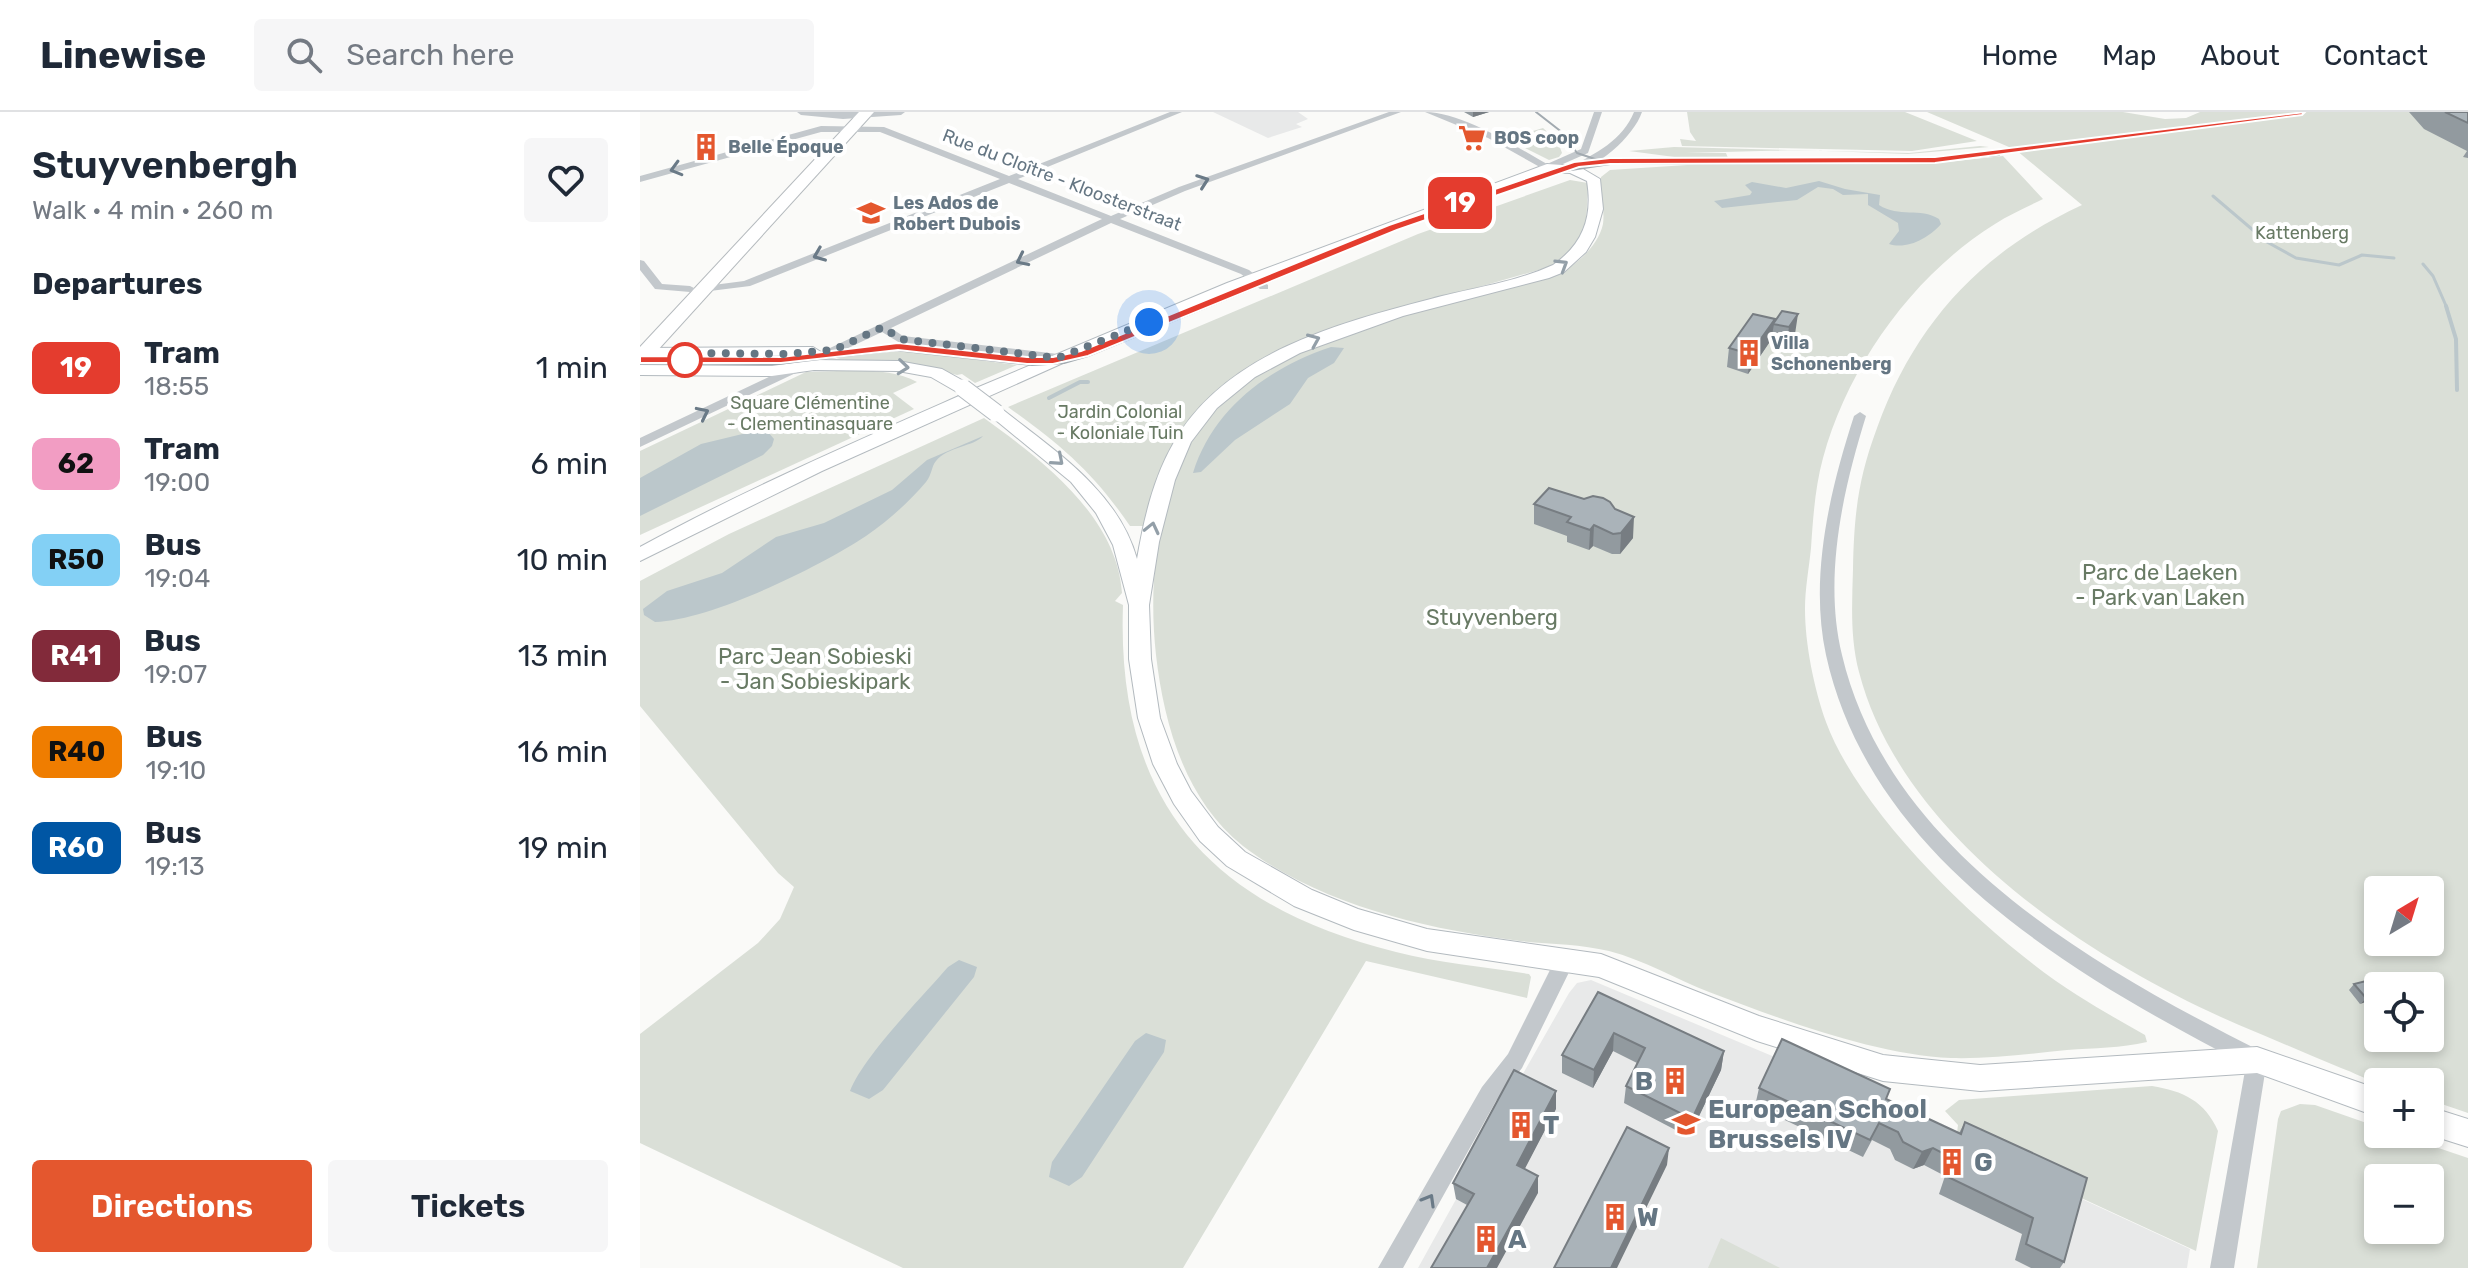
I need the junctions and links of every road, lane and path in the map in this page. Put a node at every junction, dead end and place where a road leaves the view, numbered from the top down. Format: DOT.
graph roads {
  1 [pos="801,112"];
  2 [pos="1178,112"];
  3 [pos="1397,112"];
  4 [pos="1429,112"];
  5 [pos="896,113"];
  6 [pos="1598,114"];
  7 [pos="1637,115"];
  8 [pos="854,119"];
  9 [pos="1607,123"];
  10 [pos="1619,124"];
  11 [pos="881,129"];
  12 [pos="1575,162"];
  13 [pos="1547,168"];
  14 [pos="640,179"];
  15 [pos="1009,179"];
  16 [pos="1111,219"];
  17 [pos="640,263"];
  18 [pos="1259,283"];
  19 [pos="696,289"];
  20 [pos="883,327"];
  21 [pos="834,350"];
  22 [pos="641,355"];
  23 [pos="1058,358"];
  24 [pos="801,366"];
  25 [pos="1860,416"];
  26 [pos="640,443"];
  27 [pos="705,518"];
  28 [pos="640,549"];
  29 [pos="640,558"];
  30 [pos="1139,605"];
  31 [pos="1565,960"];
  32 [pos="2257,1060"];
  33 [pos="2364,1098"];
  34 [pos="2444,1125"];
  35 [pos="2468,1133"];
  36 [pos="1390,1268"];
  37 [pos="2222,1268"];
  1 -- 8 [label="street"];
  2 -- 15 [label="street"];
  16 -- 3 [label="street, one-way"];
  4 -- 13 [label="street"];
  5 -- 8 [label="street"];
  5 -- 11 [label="street"];
  6 -- 9 [label="street"];
  6 -- 12 [label="street"];
  7 -- 10 [label="street"];
  7 -- 12 [label="street"];
  8 -- 11 [label="street, Rue du Cloître - Kloosterstraat"];
  8 -- 14 [label="street, one-way"];
  8 -- 19 [label="main road"];
  11 -- 15 [label="street, Rue du Cloître - Kloosterstraat"];
  12 -- 13 [label="street"];
  12 -- 18 [label="street"];
  30 -- 12 [label="street, one-way"];
  13 -- 18 [label="street"];
  15 -- 16 [label="street, Rue du Cloître - Kloosterstraat"];
  15 -- 19 [label="street, one-way"];
  16 -- 18 [label="street, Rue du Cloître - Kloosterstraat"];
  16 -- 20 [label="street, one-way"];
  17 -- 19 [label="street"];
  18 -- 23 [label="street"];
  18 -- 29 [label="street"];
  19 -- 22 [label="main road"];
  20 -- 21 [label="street"];
  20 -- 23 [label="street"];
  21 -- 22 [label="street"];
  21 -- 24 [label="street"];
  22 -- 24 [label="street"];
  23 -- 27 [label="street"];
  26 -- 24 [label="street, one-way"];
  24 -- 30 [label="street, one-way, bridge"];
  25 -- 32 [label="street"];
  27 -- 28 [label="street"];
  27 -- 29 [label="street"];
  30 -- 31 [label="street"];
  31 -- 32 [label="street"];
  36 -- 31 [label="street, one-way"];
  32 -- 33 [label="street"];
  32 -- 37 [label="street"];
  34 -- 35 [label="street"];
}
